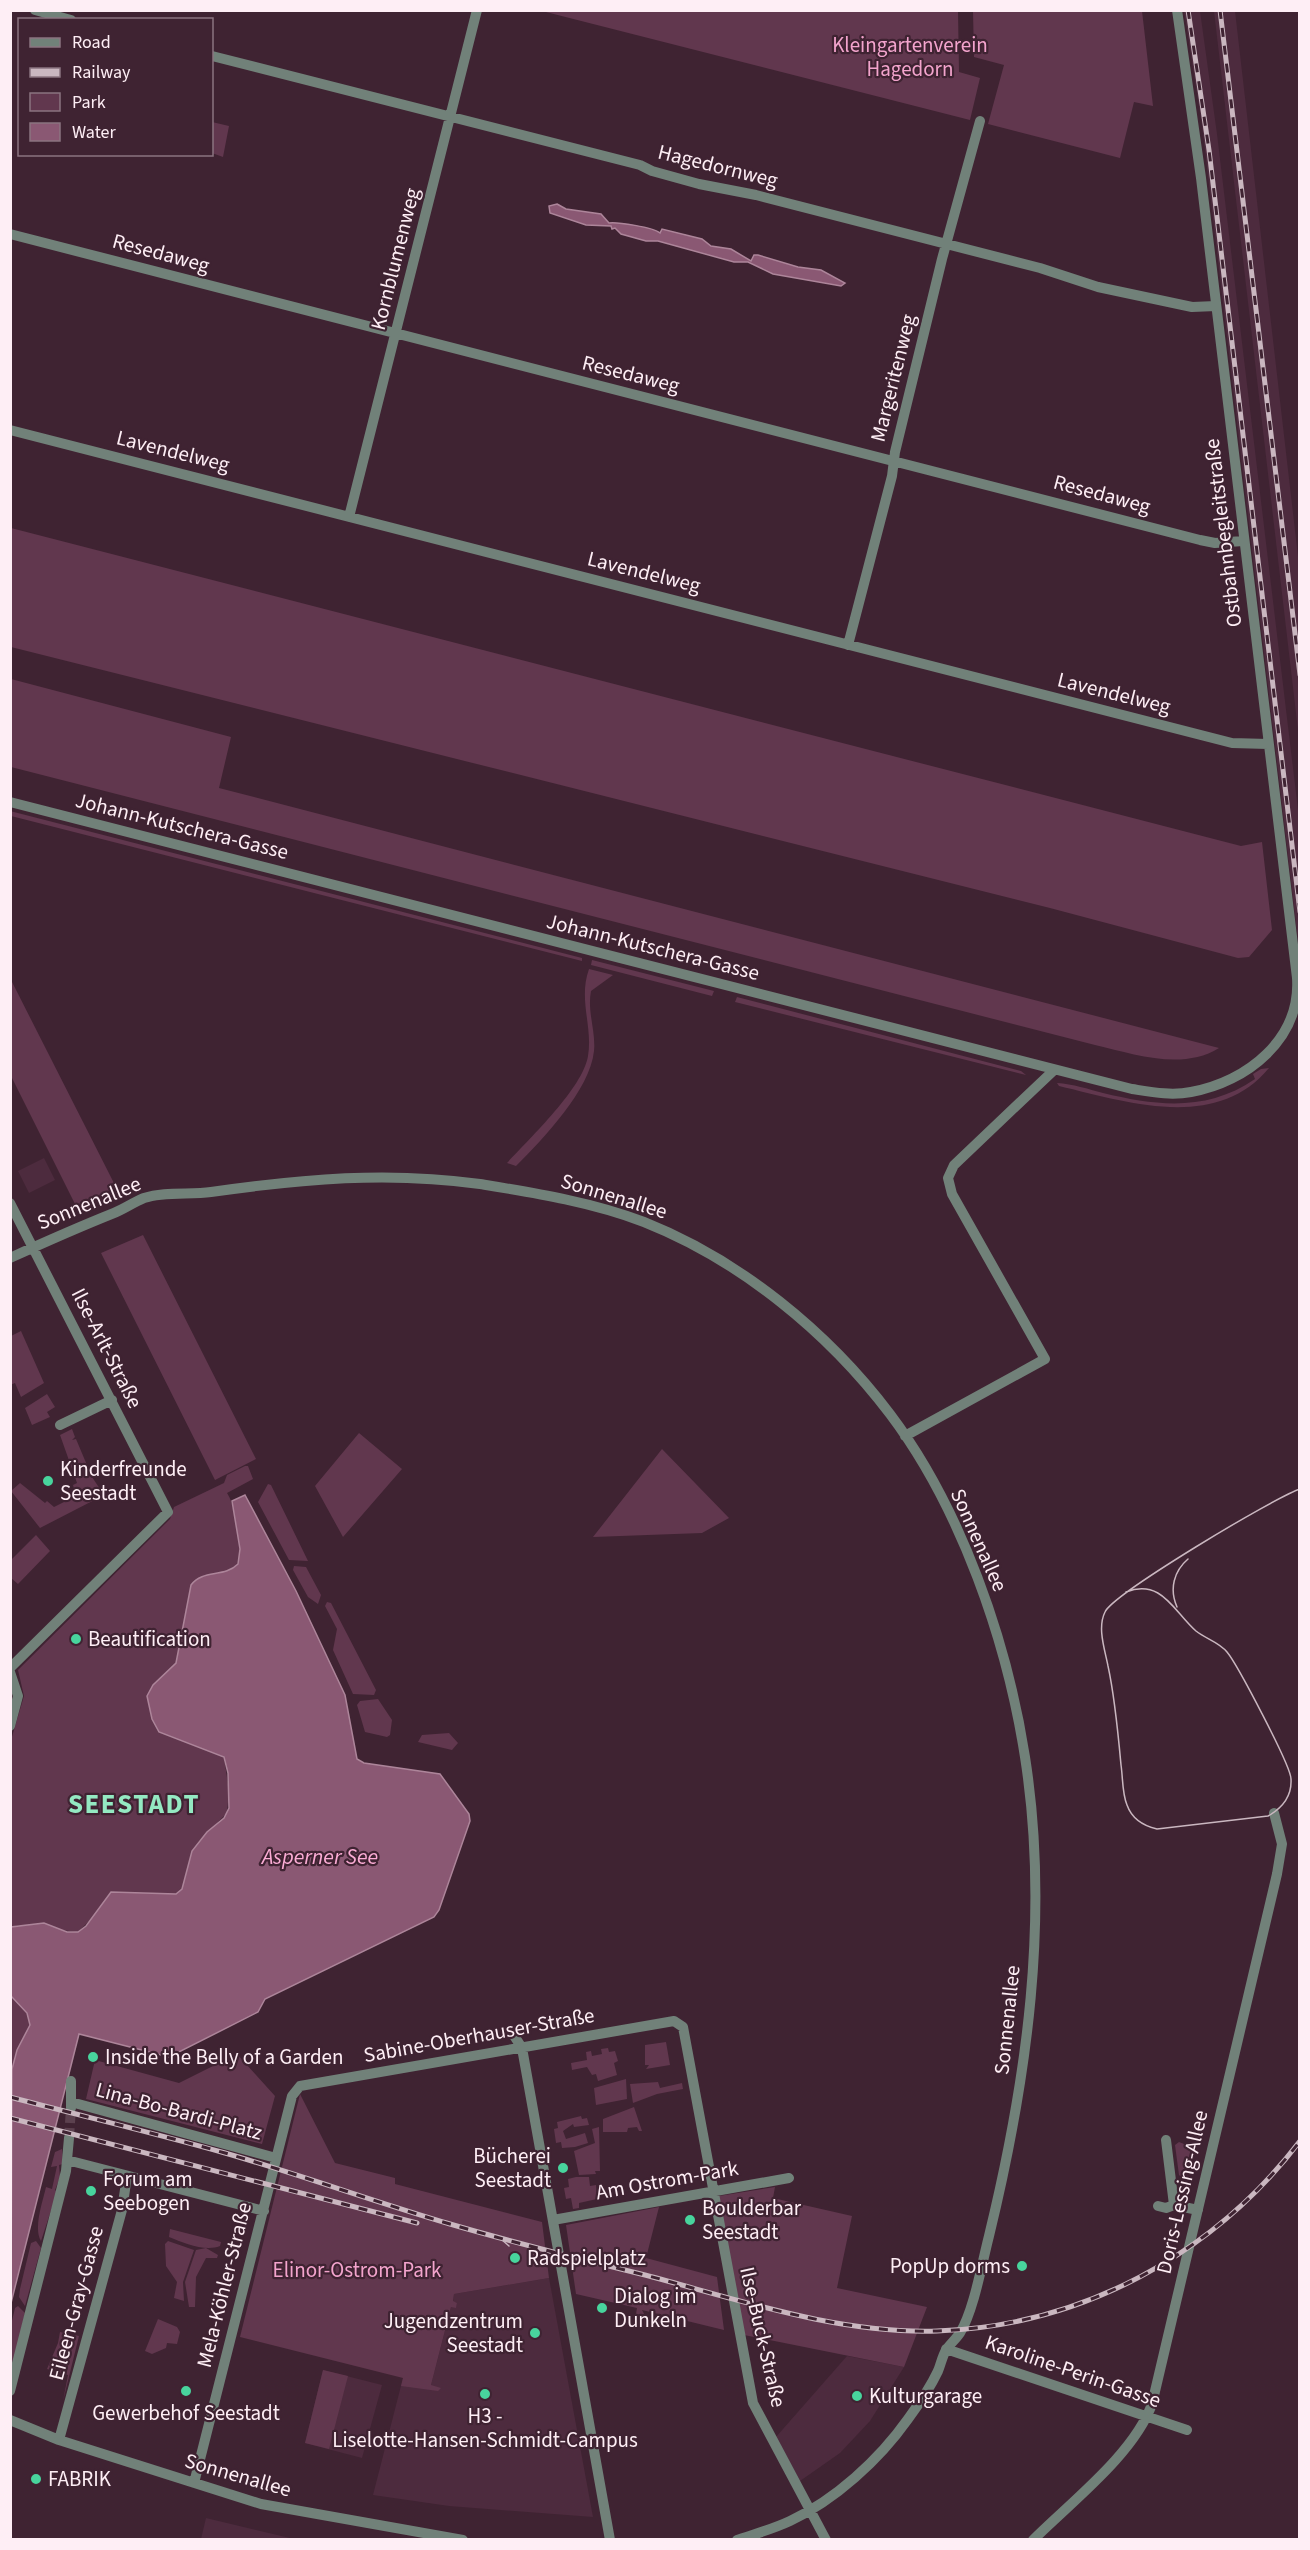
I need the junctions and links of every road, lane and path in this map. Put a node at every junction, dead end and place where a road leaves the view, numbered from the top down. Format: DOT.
graph roads {
  1 [pos="35,10"];
  2 [pos="477,10"];
  3 [pos="1177,10"];
  4 [pos="64,18"];
  5 [pos="213,56"];
  6 [pos="450,116"];
  7 [pos="980,121"];
  8 [pos="10,234"];
  9 [pos="948,245"];
  10 [pos="1216,306"];
  11 [pos="396,334"];
  12 [pos="10,430"];
  13 [pos="893,461"];
  14 [pos="349,517"];
  15 [pos="1244,541"];
  16 [pos="848,645"];
  17 [pos="1268,744"];
  18 [pos="10,802"];
  19 [pos="1276,1046"];
  20 [pos="1054,1070"];
  21 [pos="10,1203"];
  22 [pos="33,1247"];
  23 [pos="10,1258"];
  24 [pos="111,1400"];
  25 [pos="60,1425"];
  26 [pos="905,1436"];
  27 [pos="10,1670"];
  28 [pos="10,1726"];
  29 [pos="1274,1813"];
  30 [pos="676,2022"];
  31 [pos="513,2034"];
  32 [pos="522,2048"];
  33 [pos="71,2081"];
  34 [pos="292,2096"];
  35 [pos="69,2138"];
  36 [pos="1166,2140"];
  37 [pos="276,2158"];
  38 [pos="67,2160"];
  39 [pos="127,2176"];
  40 [pos="789,2178"];
  41 [pos="714,2191"];
  42 [pos="1174,2205"];
  43 [pos="1158,2206"];
  44 [pos="1198,2210"];
  45 [pos="264,2211"];
  46 [pos="553,2220"];
  47 [pos="946,2349"];
  48 [pos="10,2391"];
  49 [pos="1147,2416"];
  50 [pos="10,2420"];
  51 [pos="1187,2430"];
  52 [pos="59,2440"];
  53 [pos="194,2483"];
  54 [pos="809,2511"];
  55 [pos="463,2540"];
  56 [pos="610,2540"];
  57 [pos="737,2540"];
  58 [pos="826,2540"];
  59 [pos="1034,2540"];
  1 -- 4 [label="street"];
  2 -- 6 [label="street, Kornblumenweg"];
  3 -- 10 [label="street, Ostbahnbegleitstraße"];
  5 -- 6 [label="street, Hagedornweg"];
  6 -- 9 [label="street, Hagedornweg"];
  6 -- 11 [label="street, Kornblumenweg"];
  7 -- 9 [label="street, Margeritenweg"];
  8 -- 11 [label="street, Resedaweg"];
  9 -- 10 [label="street, Hagedornweg"];
  9 -- 13 [label="street, Margeritenweg"];
  10 -- 15 [label="street, Ostbahnbegleitstraße"];
  11 -- 13 [label="street, Resedaweg"];
  11 -- 14 [label="street, Kornblumenweg"];
  12 -- 14 [label="street, Lavendelweg"];
  13 -- 15 [label="street, Resedaweg"];
  13 -- 16 [label="street, Margeritenweg"];
  14 -- 16 [label="street, Lavendelweg"];
  15 -- 17 [label="street, Ostbahnbegleitstraße"];
  16 -- 17 [label="street, Lavendelweg"];
  17 -- 19 [label="street, Ostbahnbegleitstraße"];
  18 -- 20 [label="street, Johann-Kutschera-Gasse"];
  19 -- 20 [label="street, Johann-Kutschera-Gasse"];
  20 -- 26 [label="street"];
  21 -- 22 [label="street, Ilse-Arlt-Straße"];
  22 -- 23 [label="street, Sonnenallee"];
  22 -- 24 [label="street, Ilse-Arlt-Straße"];
  22 -- 26 [label="street, Sonnenallee"];
  24 -- 25 [label="street"];
  24 -- 27 [label="street, Ilse-Arlt-Straße"];
  26 -- 47 [label="street, Sonnenallee"];
  27 -- 28 [label="street"];
  29 -- 44 [label="street, Doris-Lessing-Allee"];
  30 -- 32 [label="street, Sabine-Oberhauser-Straße"];
  30 -- 41 [label="street, Ilse-Buck-Straße"];
  31 -- 32 [label="street"];
  32 -- 34 [label="street, Sabine-Oberhauser-Straße"];
  32 -- 46 [label="street"];
  33 -- 37 [label="street, Lina-Bo-Bardi-Platz"];
  34 -- 37 [label="street, Mela-Köhler-Straße"];
  35 -- 38 [label="street"];
  36 -- 42 [label="street"];
  37 -- 45 [label="street, Mela-Köhler-Straße"];
  38 -- 39 [label="street"];
  38 -- 48 [label="street"];
  39 -- 45 [label="street"];
  39 -- 52 [label="street, Eileen-Gray-Gasse"];
  40 -- 41 [label="street, Am Ostrom-Park"];
  41 -- 46 [label="street, Am Ostrom-Park"];
  41 -- 54 [label="street, Ilse-Buck-Straße"];
  42 -- 43 [label="street"];
  42 -- 44 [label="street"];
  44 -- 49 [label="street, Doris-Lessing-Allee"];
  45 -- 53 [label="street, Mela-Köhler-Straße"];
  46 -- 56 [label="street"];
  47 -- 49 [label="street, Karoline-Perin-Gasse"];
  47 -- 54 [label="street, Sonnenallee"];
  49 -- 51 [label="street, Karoline-Perin-Gasse"];
  49 -- 59 [label="street, Doris-Lessing-Allee"];
  50 -- 52 [label="street, Sonnenallee"];
  52 -- 53 [label="street, Sonnenallee"];
  53 -- 55 [label="street, Sonnenallee"];
  54 -- 57 [label="street, Sonnenallee"];
  54 -- 58 [label="street, Ilse-Buck-Straße"];
}
